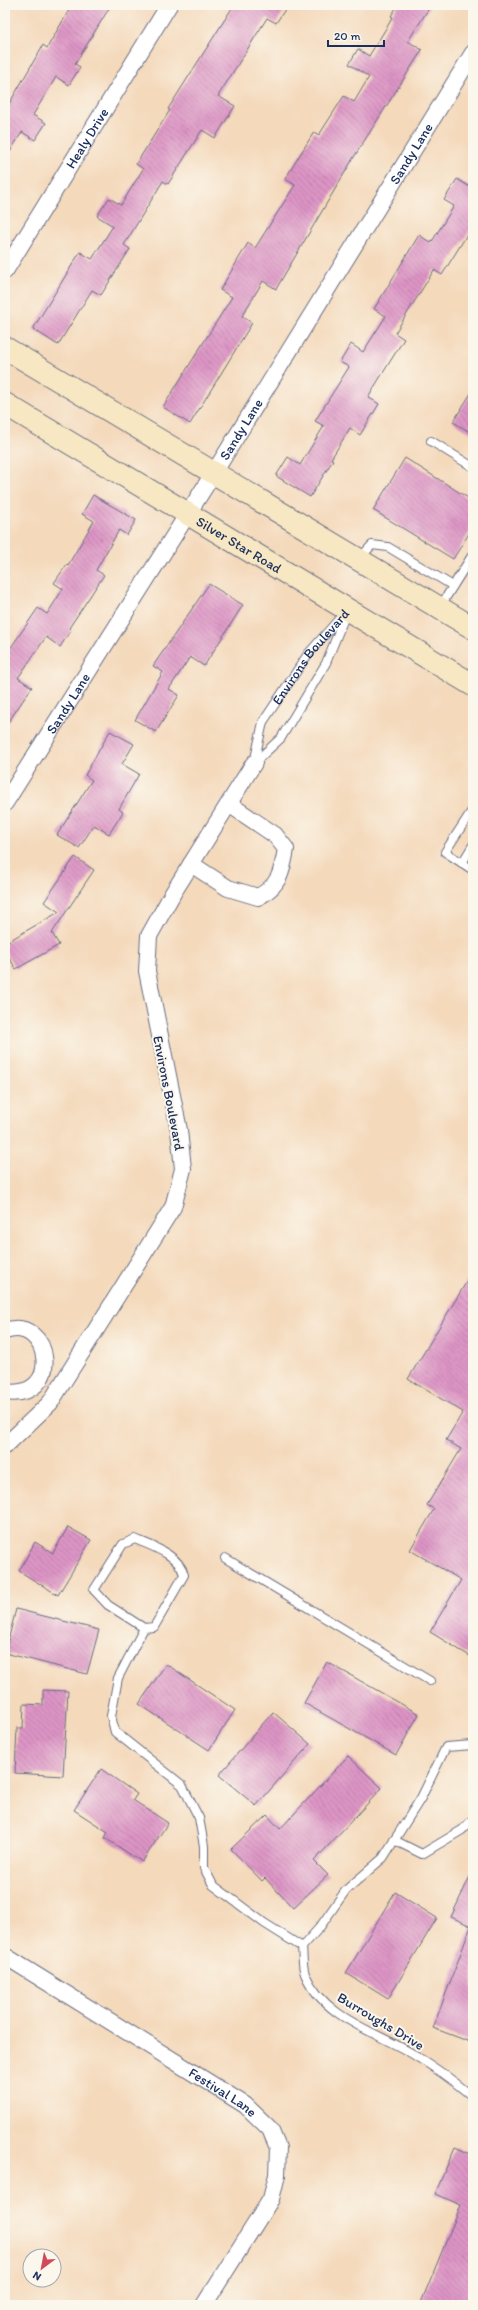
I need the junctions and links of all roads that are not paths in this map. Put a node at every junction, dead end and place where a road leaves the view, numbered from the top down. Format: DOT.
graph roads {
  1 [pos="169,5"];
  2 [pos="473,53"];
  3 [pos="5,271"];
  4 [pos="5,348"];
  5 [pos="5,404"];
  6 [pos="431,441"];
  7 [pos="473,467"];
  8 [pos="214,472"];
  9 [pos="188,514"];
  10 [pos="473,554"];
  11 [pos="359,559"];
  12 [pos="453,586"];
  13 [pos="439,608"];
  14 [pos="348,609"];
  15 [pos="473,628"];
  16 [pos="473,684"];
  17 [pos="254,763"];
  18 [pos="5,803"];
  19 [pos="229,804"];
  20 [pos="473,809"];
  21 [pos="473,845"];
  22 [pos="462,863"];
  23 [pos="191,864"];
  24 [pos="473,870"];
  25 [pos="5,1331"];
  26 [pos="43,1375"];
  27 [pos="60,1386"];
  28 [pos="5,1392"];
  29 [pos="5,1446"];
  30 [pos="225,1558"];
  31 [pos="144,1628"];
  32 [pos="430,1681"];
  33 [pos="473,1745"];
  34 [pos="473,1819"];
  35 [pos="394,1840"];
  36 [pos="302,1947"];
  37 [pos="5,1956"];
  38 [pos="473,2097"];
  39 [pos="204,2305"];
  1 -- 3 [label="street, Healy Drive"];
  2 -- 8 [label="street, Sandy Lane"];
  4 -- 8 [label="main road"];
  5 -- 9 [label="main road, Silver Star Road"];
  6 -- 7 [label="lane"];
  8 -- 9 [label="street, Sandy Lane"];
  8 -- 11 [label="main road"];
  9 -- 14 [label="main road, Silver Star Road"];
  9 -- 18 [label="street, Sandy Lane"];
  10 -- 12 [label="lane"];
  11 -- 12 [label="lane"];
  11 -- 13 [label="main road"];
  12 -- 13 [label="lane"];
  13 -- 15 [label="main road"];
  14 -- 16 [label="main road, Silver Star Road"];
  14 -- 17 [label="lane, Environs Boulevard"];
  14 -- 17 [label="lane, Environs Boulevard"];
  17 -- 19 [label="street, Environs Boulevard"];
  19 -- 23 [label="street, Environs Boulevard"];
  19 -- 23 [label="street"];
  20 -- 22 [label="lane"];
  21 -- 22 [label="lane"];
  22 -- 24 [label="lane"];
  23 -- 27 [label="street, Environs Boulevard"];
  25 -- 26 [label="street"];
  26 -- 27 [label="street"];
  26 -- 28 [label="street"];
  27 -- 29 [label="street, Environs Boulevard"];
  30 -- 32 [label="lane"];
  31 -- 31 [label="lane"];
  31 -- 36 [label="lane"];
  33 -- 35 [label="lane"];
  34 -- 35 [label="lane"];
  35 -- 36 [label="lane"];
  36 -- 38 [label="lane, Burroughs Drive"];
  37 -- 39 [label="street, Festival Lane"];
}
